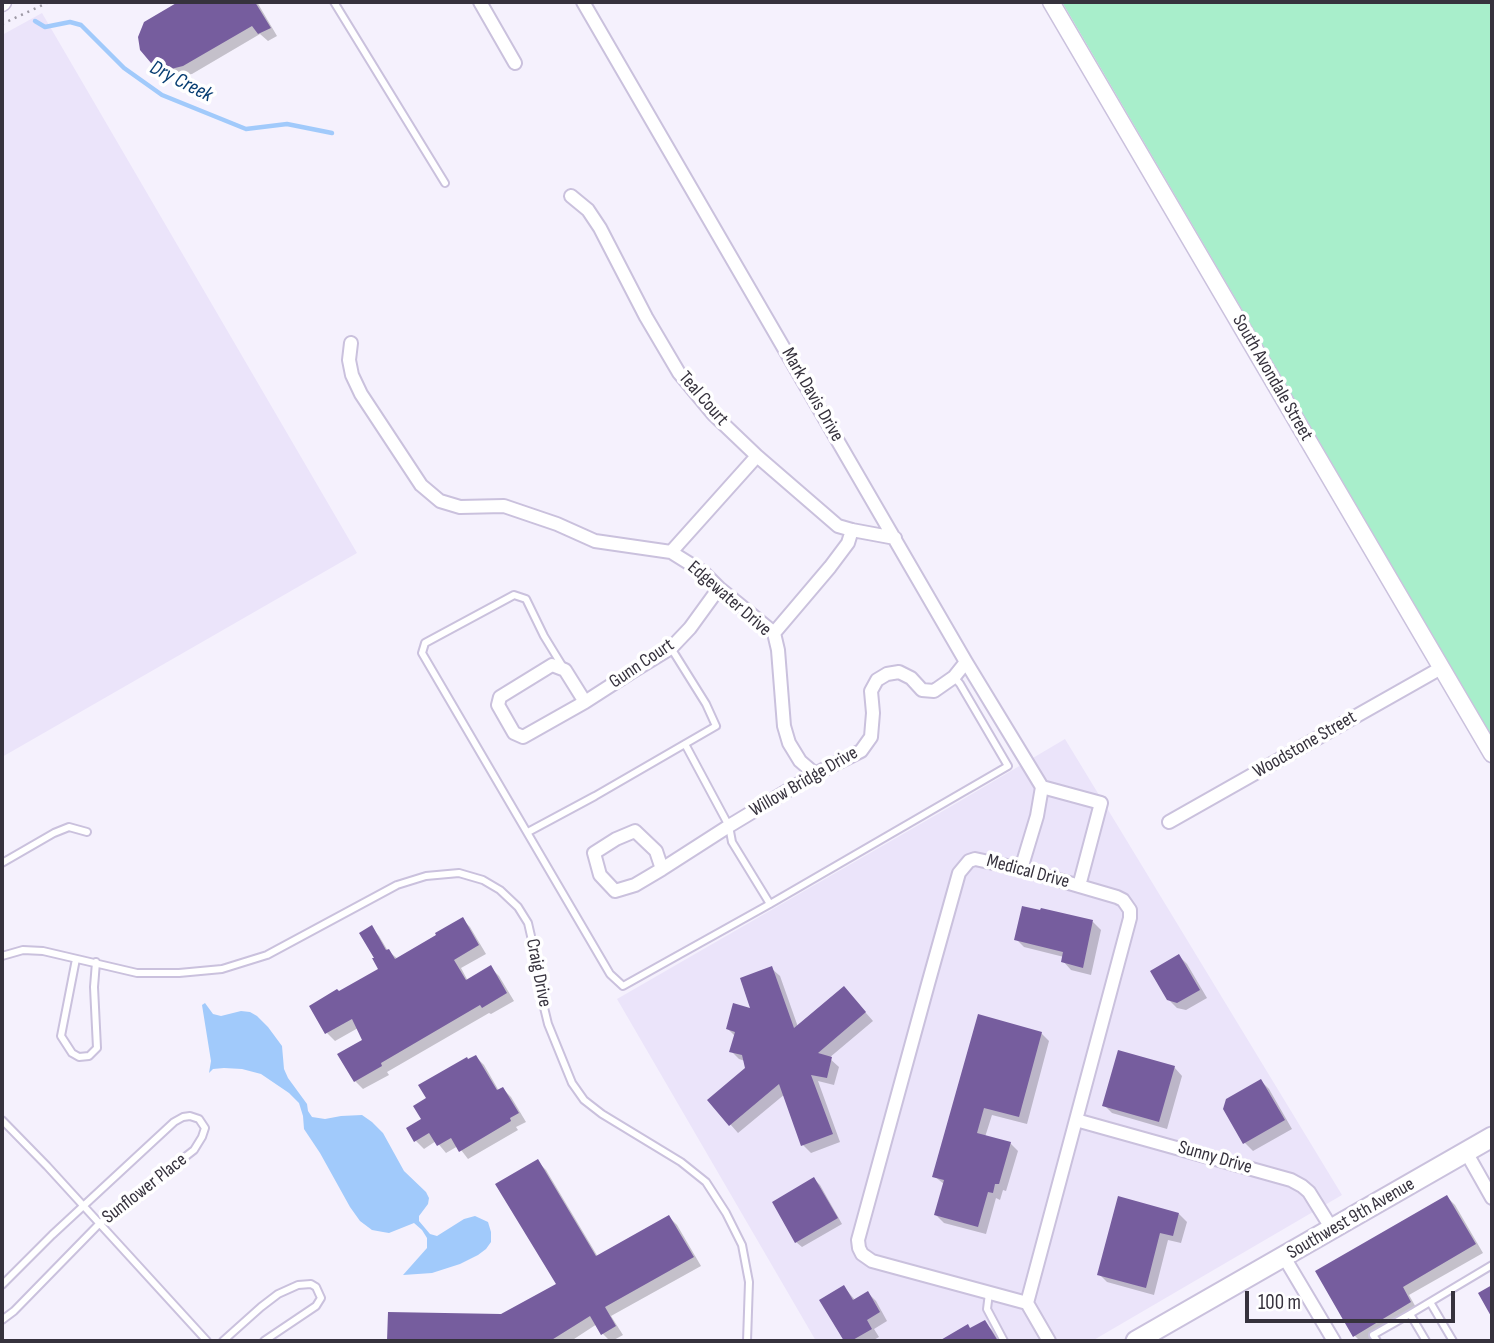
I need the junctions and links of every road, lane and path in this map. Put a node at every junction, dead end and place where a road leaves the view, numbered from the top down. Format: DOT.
graph roads {
  1 [pos="49,2"];
  2 [pos="334,2"];
  3 [pos="480,2"];
  4 [pos="583,2"];
  5 [pos="1051,2"];
  6 [pos="2,24"];
  7 [pos="515,63"];
  8 [pos="445,183"];
  9 [pos="571,196"];
  10 [pos="351,343"];
  11 [pos="757,456"];
  12 [pos="852,530"];
  13 [pos="895,538"];
  14 [pos="671,552"];
  15 [pos="719,588"];
  16 [pos="774,633"];
  17 [pos="671,648"];
  18 [pos="966,662"];
  19 [pos="1441,668"];
  20 [pos="565,670"];
  21 [pos="954,677"];
  22 [pos="585,702"];
  23 [pos="685,744"];
  24 [pos="1492,754"];
  25 [pos="815,774"];
  26 [pos="1042,787"];
  27 [pos="1169,822"];
  28 [pos="729,826"];
  29 [pos="87,832"];
  30 [pos="528,832"];
  31 [pos="2,863"];
  32 [pos="662,869"];
  33 [pos="1021,869"];
  34 [pos="1079,886"];
  35 [pos="770,904"];
  36 [pos="2,956"];
  37 [pos="76,959"];
  38 [pos="96,962"];
  39 [pos="2,1120"];
  40 [pos="1076,1120"];
  41 [pos="1492,1137"];
  42 [pos="1466,1152"];
  43 [pos="1492,1198"];
  44 [pos="83,1207"];
  45 [pos="99,1224"];
  46 [pos="1332,1229"];
  47 [pos="1284,1258"];
  48 [pos="1492,1265"];
  49 [pos="2,1284"];
  50 [pos="989,1293"];
  51 [pos="1430,1302"];
  52 [pos="1027,1303"];
  53 [pos="1410,1314"];
  54 [pos="2,1320"];
  55 [pos="207,1341"];
  56 [pos="223,1341"];
  57 [pos="264,1341"];
  58 [pos="747,1341"];
  59 [pos="1003,1341"];
  60 [pos="1049,1341"];
  61 [pos="1136,1341"];
  62 [pos="1334,1341"];
  63 [pos="1377,1341"];
  64 [pos="1426,1341"];
  65 [pos="1453,1341"];
  1 -- 6 [label="path"];
  2 -- 8 [label="lane"];
  3 -- 7 [label="street"];
  4 -- 13 [label="street, Mark Davis Drive"];
  5 -- 19 [label="street, South Avondale Street"];
  9 -- 11 [label="street, Teal Court"];
  10 -- 14 [label="street, Edgewater Drive"];
  11 -- 12 [label="street, Teal Court"];
  11 -- 14 [label="street"];
  12 -- 13 [label="street, Teal Court"];
  12 -- 16 [label="street"];
  13 -- 18 [label="street, Mark Davis Drive"];
  14 -- 15 [label="street, Edgewater Drive"];
  15 -- 16 [label="street, Edgewater Drive"];
  15 -- 17 [label="street, Gunn Court"];
  16 -- 25 [label="street, Edgewater Drive"];
  17 -- 22 [label="street, Gunn Court"];
  17 -- 23 [label="lane"];
  18 -- 21 [label="street, Willow Bridge Drive"];
  18 -- 26 [label="street, Mark Davis Drive"];
  19 -- 24 [label="street, South Avondale Street"];
  19 -- 27 [label="street, Woodstone Street"];
  20 -- 22 [label="street"];
  20 -- 22 [label="street, Gunn Court"];
  20 -- 30 [label="lane"];
  21 -- 25 [label="street, Willow Bridge Drive"];
  21 -- 35 [label="lane"];
  23 -- 28 [label="lane"];
  23 -- 30 [label="lane"];
  25 -- 28 [label="street, Willow Bridge Drive"];
  26 -- 33 [label="street"];
  26 -- 34 [label="street"];
  28 -- 32 [label="street, Willow Bridge Drive"];
  28 -- 35 [label="lane"];
  29 -- 31 [label="lane"];
  30 -- 35 [label="lane"];
  32 -- 32 [label="street, Willow Bridge Drive"];
  33 -- 34 [label="street, Medical Drive"];
  33 -- 50 [label="street, Medical Drive"];
  34 -- 40 [label="street, Medical Drive"];
  36 -- 37 [label="lane, Craig Drive"];
  37 -- 38 [label="lane, Craig Drive"];
  37 -- 38 [label="lane"];
  38 -- 58 [label="lane, Craig Drive"];
  39 -- 44 [label="lane"];
  40 -- 46 [label="street, Sunny Drive"];
  40 -- 52 [label="street, Medical Drive"];
  41 -- 42 [label="main road, Southwest 9th Avenue"];
  42 -- 43 [label="street"];
  42 -- 46 [label="main road, Southwest 9th Avenue"];
  44 -- 45 [label="lane"];
  44 -- 45 [label="lane, Sunflower Place"];
  44 -- 49 [label="lane, Sunflower Place"];
  45 -- 54 [label="lane, Sunflower Place"];
  45 -- 55 [label="lane"];
  46 -- 47 [label="main road, Southwest 9th Avenue"];
  47 -- 61 [label="main road, Southwest 9th Avenue"];
  47 -- 62 [label="street"];
  48 -- 51 [label="lane"];
  50 -- 52 [label="street, Medical Drive"];
  50 -- 59 [label="lane"];
  51 -- 53 [label="lane"];
  51 -- 65 [label="lane"];
  52 -- 60 [label="street"];
  53 -- 63 [label="lane"];
  53 -- 64 [label="lane"];
  56 -- 57 [label="lane"];
}
